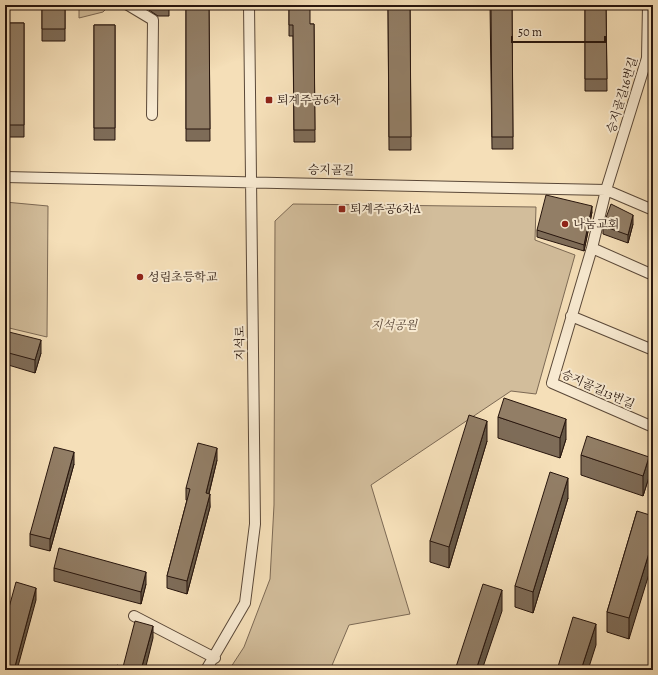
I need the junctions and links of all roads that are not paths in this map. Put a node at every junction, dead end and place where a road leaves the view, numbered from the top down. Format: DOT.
graph roads {
  1 [pos="128,5"];
  2 [pos="249,5"];
  3 [pos="648,5"];
  4 [pos="152,115"];
  5 [pos="5,177"];
  6 [pos="251,181"];
  7 [pos="606,190"];
  8 [pos="653,210"];
  9 [pos="592,248"];
  10 [pos="653,275"];
  11 [pos="571,316"];
  12 [pos="653,350"];
  13 [pos="653,427"];
  14 [pos="134,616"];
  15 [pos="214,658"];
  16 [pos="206,670"];
  1 -- 4 [label="street"];
  2 -- 6 [label="street, 지석로"];
  3 -- 7 [label="street, 승지골길16번길"];
  5 -- 6 [label="street, 승지골길"];
  6 -- 7 [label="street, 승지골길"];
  6 -- 15 [label="street, 지석로"];
  7 -- 8 [label="street, 승지골길"];
  7 -- 9 [label="street, 승지골길13번길"];
  9 -- 10 [label="street"];
  9 -- 11 [label="street, 승지골길13번길"];
  11 -- 12 [label="street"];
  11 -- 13 [label="street, 승지골길13번길"];
  14 -- 15 [label="street"];
  15 -- 16 [label="street, 지석로"];
}
